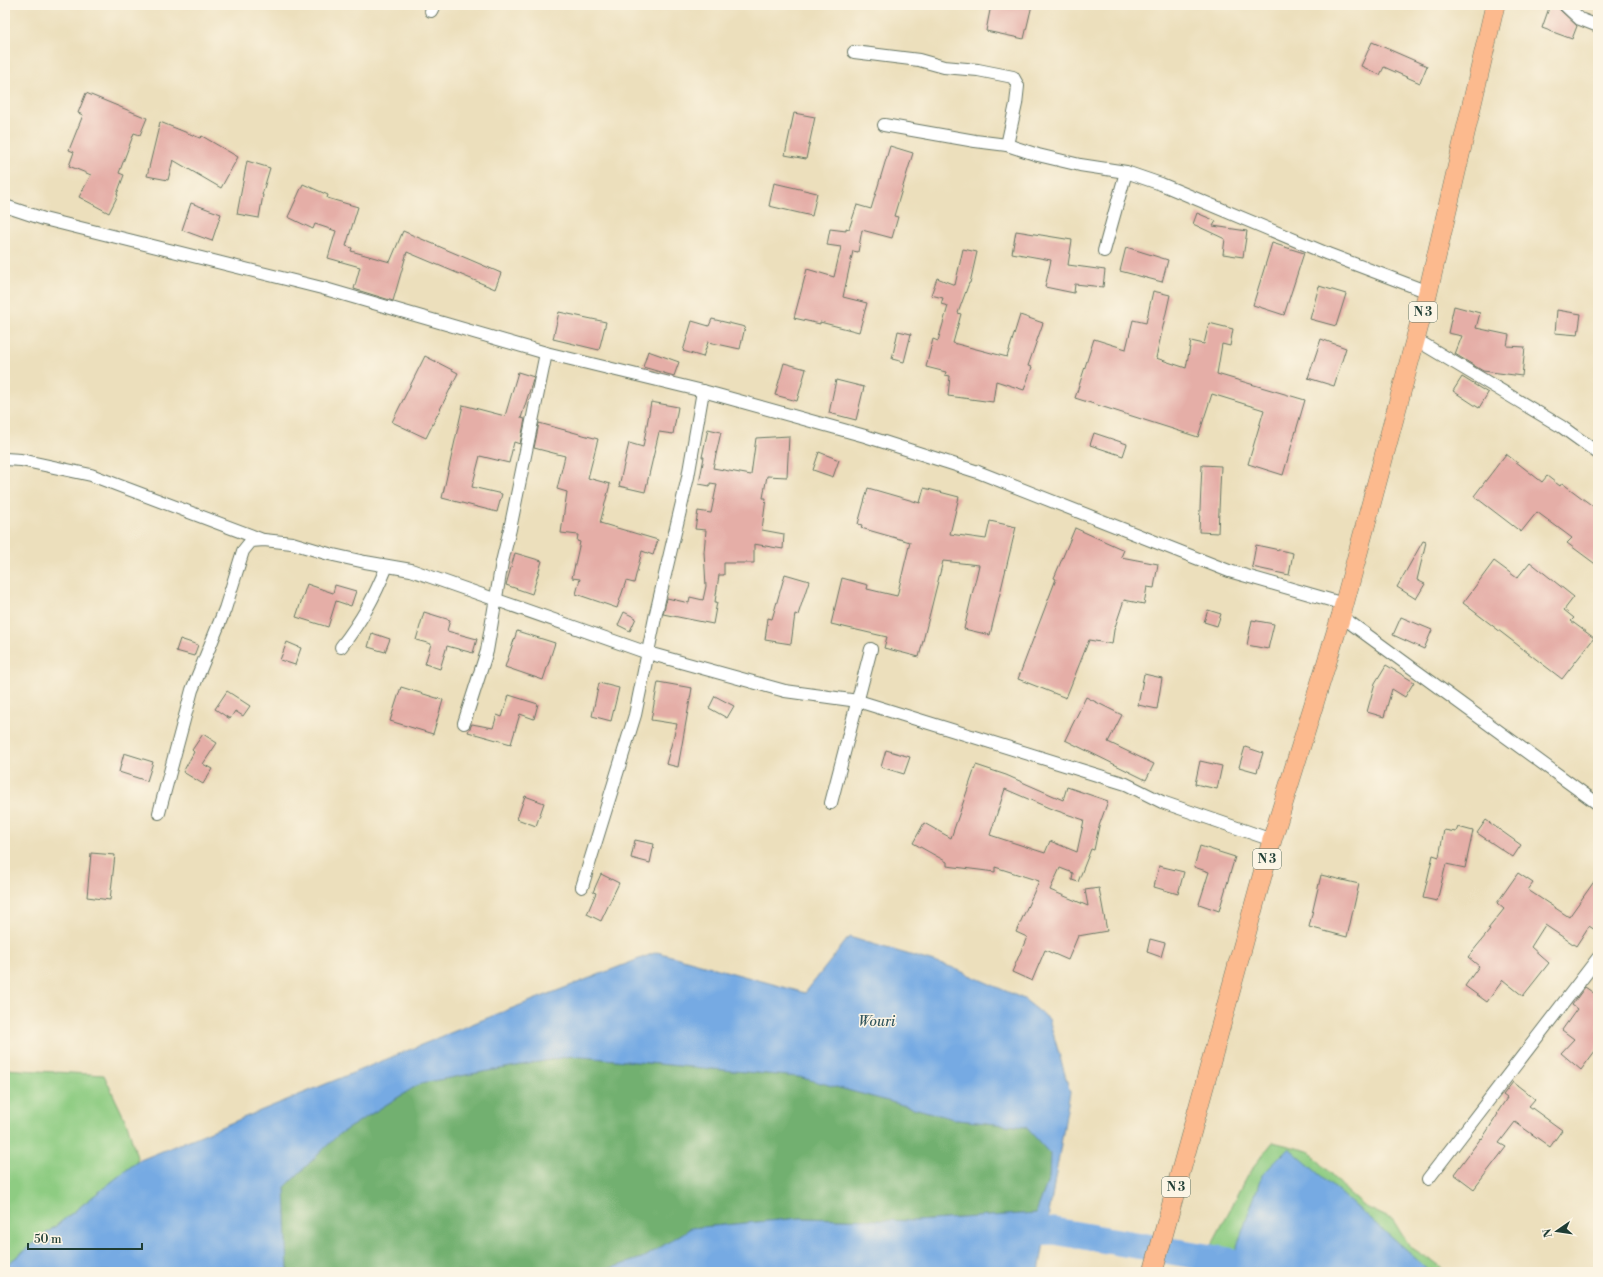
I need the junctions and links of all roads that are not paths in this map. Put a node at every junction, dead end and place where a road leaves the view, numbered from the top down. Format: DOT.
graph roads {
  1 [pos="1495,5"];
  2 [pos="1565,5"];
  3 [pos="1598,26"];
  4 [pos="854,52"];
  5 [pos="884,125"];
  6 [pos="1006,145"];
  7 [pos="1126,172"];
  8 [pos="5,206"];
  9 [pos="1104,251"];
  10 [pos="1428,292"];
  11 [pos="1415,338"];
  12 [pos="546,353"];
  13 [pos="703,390"];
  14 [pos="1598,453"];
  15 [pos="5,459"];
  16 [pos="264,540"];
  17 [pos="387,566"];
  18 [pos="495,598"];
  19 [pos="1342,610"];
  20 [pos="341,647"];
  21 [pos="871,649"];
  22 [pos="648,653"];
  23 [pos="858,701"];
  24 [pos="464,723"];
  25 [pos="831,804"];
  26 [pos="1598,804"];
  27 [pos="160,813"];
  28 [pos="1272,840"];
  29 [pos="582,888"];
  30 [pos="1598,958"];
  31 [pos="1428,1179"];
  32 [pos="1153,1272"];
  1 -- 10 [label="highway, N 3"];
  2 -- 3 [label="street"];
  4 -- 6 [label="street"];
  5 -- 6 [label="street"];
  6 -- 7 [label="street"];
  7 -- 9 [label="street"];
  7 -- 10 [label="street"];
  8 -- 12 [label="street"];
  10 -- 11 [label="highway, N 3"];
  11 -- 14 [label="street"];
  11 -- 19 [label="highway, N 3"];
  12 -- 13 [label="street"];
  12 -- 18 [label="street"];
  13 -- 19 [label="street"];
  13 -- 22 [label="street"];
  15 -- 16 [label="street"];
  16 -- 17 [label="street"];
  16 -- 27 [label="street"];
  17 -- 18 [label="street"];
  17 -- 20 [label="street"];
  18 -- 22 [label="street"];
  18 -- 24 [label="street"];
  19 -- 26 [label="street"];
  19 -- 28 [label="highway, N 3"];
  21 -- 23 [label="street"];
  22 -- 23 [label="street"];
  22 -- 29 [label="street"];
  23 -- 25 [label="street"];
  23 -- 28 [label="street"];
  28 -- 32 [label="highway, N 3"];
  30 -- 31 [label="street"];
}
